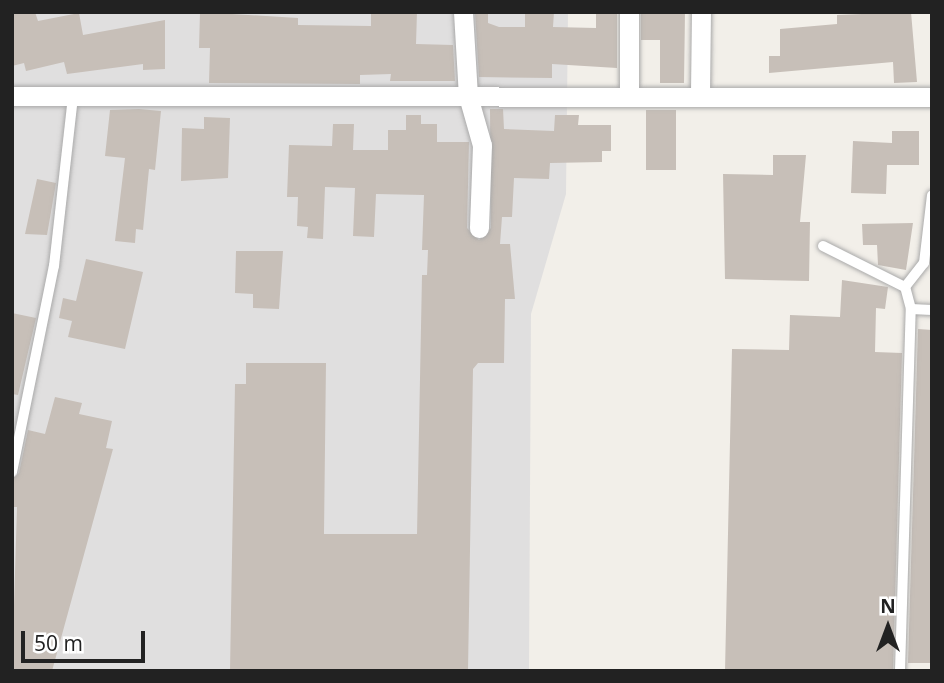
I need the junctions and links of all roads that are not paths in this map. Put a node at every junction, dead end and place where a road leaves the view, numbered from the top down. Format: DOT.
graph roads {
  1 [pos="463,12"];
  2 [pos="629,12"];
  3 [pos="701,12"];
  4 [pos="700,93"];
  5 [pos="629,94"];
  6 [pos="12,96"];
  7 [pos="73,96"];
  8 [pos="468,96"];
  9 [pos="932,97"];
  10 [pos="932,195"];
  11 [pos="479,228"];
  12 [pos="823,246"];
  13 [pos="905,287"];
  14 [pos="911,309"];
  15 [pos="932,310"];
  16 [pos="12,472"];
  17 [pos="900,671"];
  1 -- 8 [label="street"];
  2 -- 5 [label="street"];
  3 -- 4 [label="street"];
  4 -- 5 [label="street"];
  4 -- 9 [label="street"];
  5 -- 8 [label="street"];
  6 -- 7 [label="street"];
  7 -- 8 [label="street"];
  7 -- 16 [label="lane"];
  8 -- 11 [label="street"];
  10 -- 13 [label="lane"];
  12 -- 13 [label="lane"];
  13 -- 14 [label="lane"];
  14 -- 15 [label="lane"];
  14 -- 17 [label="lane"];
}
